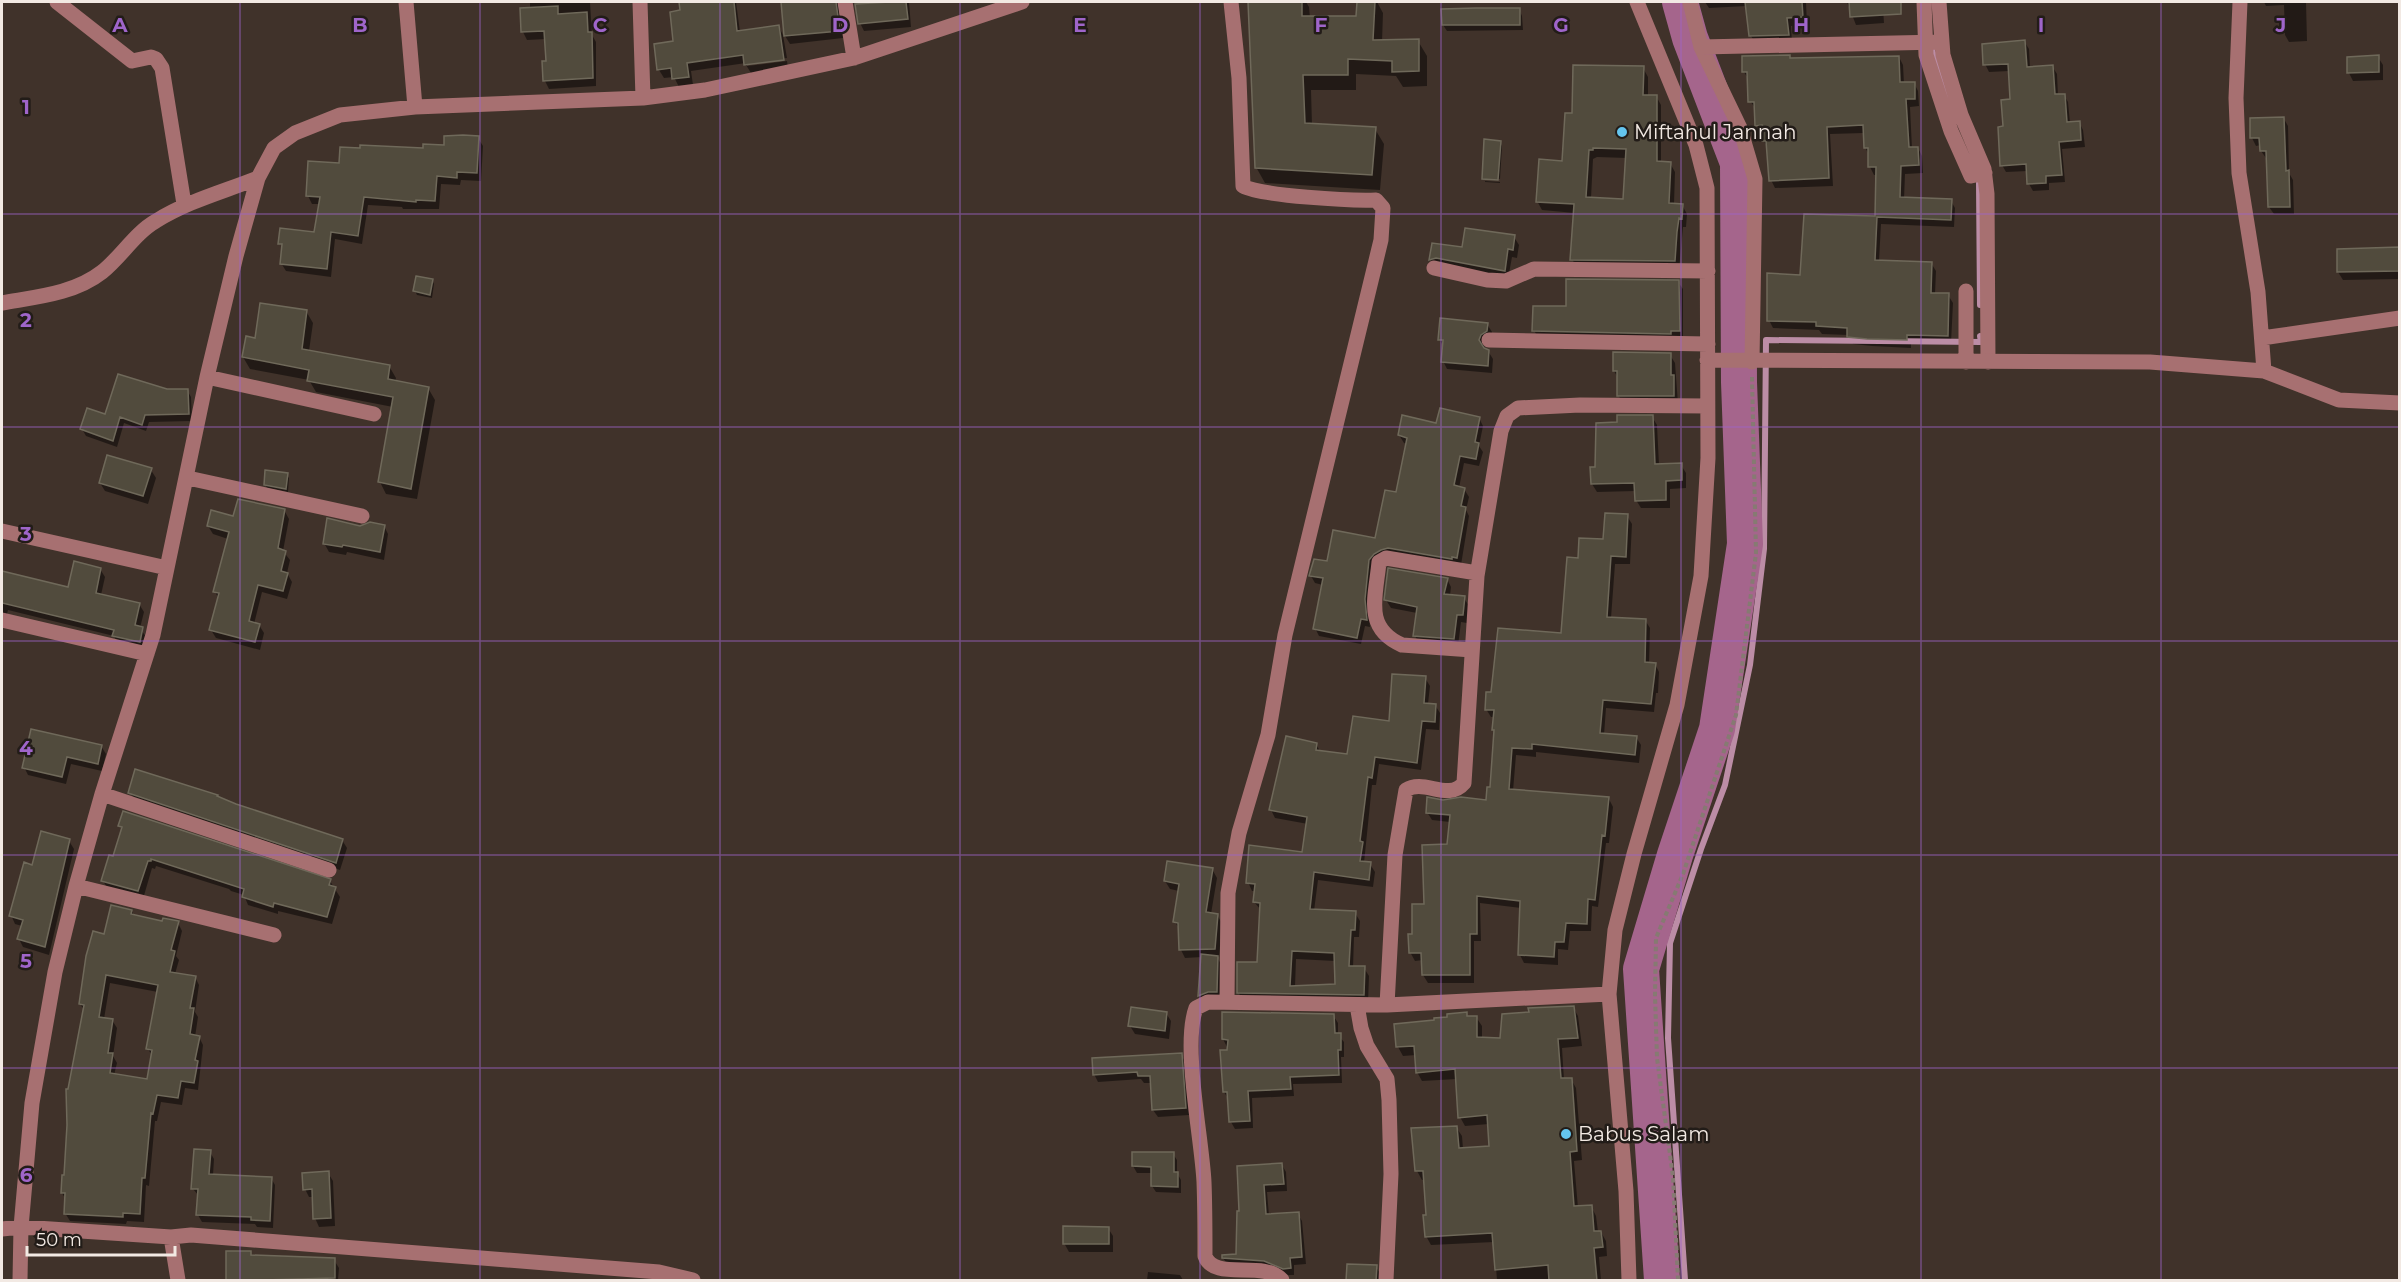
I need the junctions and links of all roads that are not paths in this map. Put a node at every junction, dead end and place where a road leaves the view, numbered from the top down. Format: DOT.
graph roads {
  1 [pos="57,2"];
  2 [pos="406,2"];
  3 [pos="640,2"];
  4 [pos="845,2"];
  5 [pos="1016,2"];
  6 [pos="1231,2"];
  7 [pos="1637,2"];
  8 [pos="1690,2"];
  9 [pos="1924,2"];
  10 [pos="1939,2"];
  11 [pos="2240,2"];
  12 [pos="1932,43"];
  13 [pos="1701,47"];
  14 [pos="854,57"];
  15 [pos="643,98"];
  16 [pos="415,107"];
  17 [pos="258,178"];
  18 [pos="184,204"];
  19 [pos="1434,268"];
  20 [pos="1708,271"];
  21 [pos="1966,291"];
  22 [pos="2,303"];
  23 [pos="2400,318"];
  24 [pos="2262,338"];
  25 [pos="1489,340"];
  26 [pos="1708,344"];
  27 [pos="1988,355"];
  28 [pos="1713,360"];
  29 [pos="1758,362"];
  30 [pos="1966,362"];
  31 [pos="2264,371"];
  32 [pos="207,377"];
  33 [pos="2400,403"];
  34 [pos="1707,406"];
  35 [pos="374,414"];
  36 [pos="188,478"];
  37 [pos="362,516"];
  38 [pos="2,531"];
  39 [pos="167,568"];
  40 [pos="1477,573"];
  41 [pos="2,620"];
  42 [pos="1472,650"];
  43 [pos="147,654"];
  44 [pos="102,794"];
  45 [pos="330,870"];
  46 [pos="76,886"];
  47 [pos="274,935"];
  48 [pos="1609,994"];
  49 [pos="1227,1002"];
  50 [pos="1358,1005"];
  51 [pos="1387,1005"];
  52 [pos="21,1227"];
  53 [pos="2,1229"];
  54 [pos="171,1236"];
  55 [pos="21,1281"];
  56 [pos="178,1281"];
  57 [pos="693,1281"];
  58 [pos="1282,1281"];
  59 [pos="1386,1281"];
  60 [pos="1629,1281"];
  1 -- 18 [label="street"];
  2 -- 16 [label="street"];
  3 -- 15 [label="street"];
  4 -- 14 [label="street"];
  5 -- 14 [label="street"];
  6 -- 49 [label="street"];
  7 -- 20 [label="street"];
  8 -- 13 [label="street"];
  9 -- 12 [label="street"];
  10 -- 12 [label="street"];
  11 -- 24 [label="street"];
  12 -- 13 [label="street"];
  12 -- 27 [label="street"];
  13 -- 29 [label="street"];
  14 -- 15 [label="street"];
  15 -- 16 [label="street"];
  16 -- 17 [label="street"];
  17 -- 18 [label="street"];
  17 -- 32 [label="street"];
  18 -- 22 [label="street"];
  19 -- 20 [label="street"];
  20 -- 26 [label="street"];
  21 -- 30 [label="street"];
  23 -- 24 [label="street"];
  24 -- 31 [label="street"];
  25 -- 26 [label="street"];
  26 -- 28 [label="street"];
  27 -- 30 [label="street"];
  27 -- 31 [label="street"];
  28 -- 29 [label="street"];
  28 -- 34 [label="street"];
  29 -- 30 [label="street"];
  31 -- 33 [label="street"];
  32 -- 35 [label="street"];
  32 -- 36 [label="street"];
  34 -- 40 [label="street"];
  34 -- 48 [label="street"];
  36 -- 37 [label="street"];
  36 -- 39 [label="street"];
  38 -- 39 [label="street"];
  39 -- 43 [label="street"];
  40 -- 42 [label="street"];
  40 -- 42 [label="street"];
  41 -- 43 [label="street"];
  42 -- 51 [label="street"];
  43 -- 44 [label="street"];
  44 -- 45 [label="street"];
  44 -- 46 [label="street"];
  46 -- 47 [label="street"];
  46 -- 52 [label="street"];
  48 -- 51 [label="street"];
  48 -- 60 [label="street"];
  49 -- 50 [label="street"];
  49 -- 58 [label="street"];
  50 -- 51 [label="street"];
  50 -- 59 [label="street"];
  52 -- 53 [label="street"];
  52 -- 54 [label="street"];
  52 -- 55 [label="street"];
  54 -- 56 [label="street"];
  54 -- 57 [label="street"];
}
